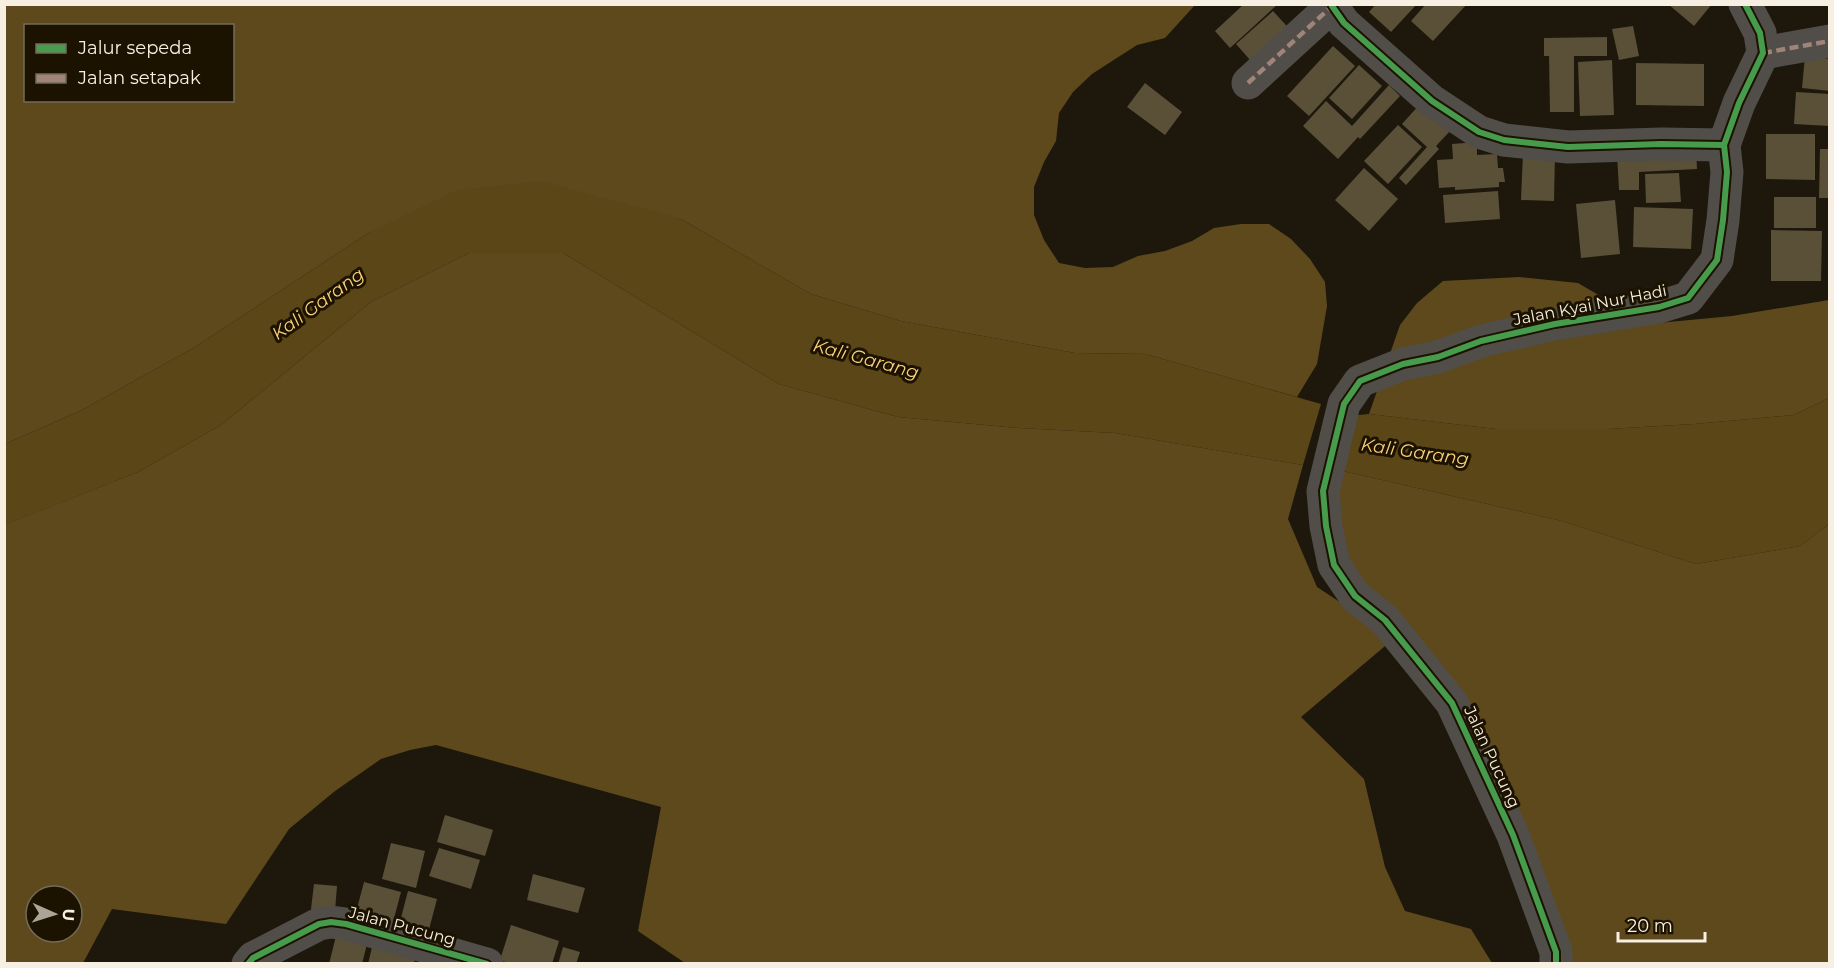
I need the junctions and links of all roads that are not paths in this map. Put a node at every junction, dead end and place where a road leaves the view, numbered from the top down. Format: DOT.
graph roads {
  1 [pos="1745,4"];
  2 [pos="1333,5"];
  3 [pos="1830,41"];
  4 [pos="1764,53"];
  5 [pos="1248,83"];
  6 [pos="1724,145"];
  7 [pos="1344,404"];
  8 [pos="248,963"];
  9 [pos="487,963"];
  10 [pos="1556,963"];
  1 -- 4 [label="street"];
  2 -- 5 [label="street"];
  2 -- 6 [label="street"];
  3 -- 4 [label="street"];
  4 -- 6 [label="street, Jalan Kyai Nur Hadi"];
  6 -- 7 [label="street, Jalan Kyai Nur Hadi"];
  7 -- 10 [label="street, Jalan Pucung"];
  8 -- 9 [label="street, Jalan Pucung"];
}
